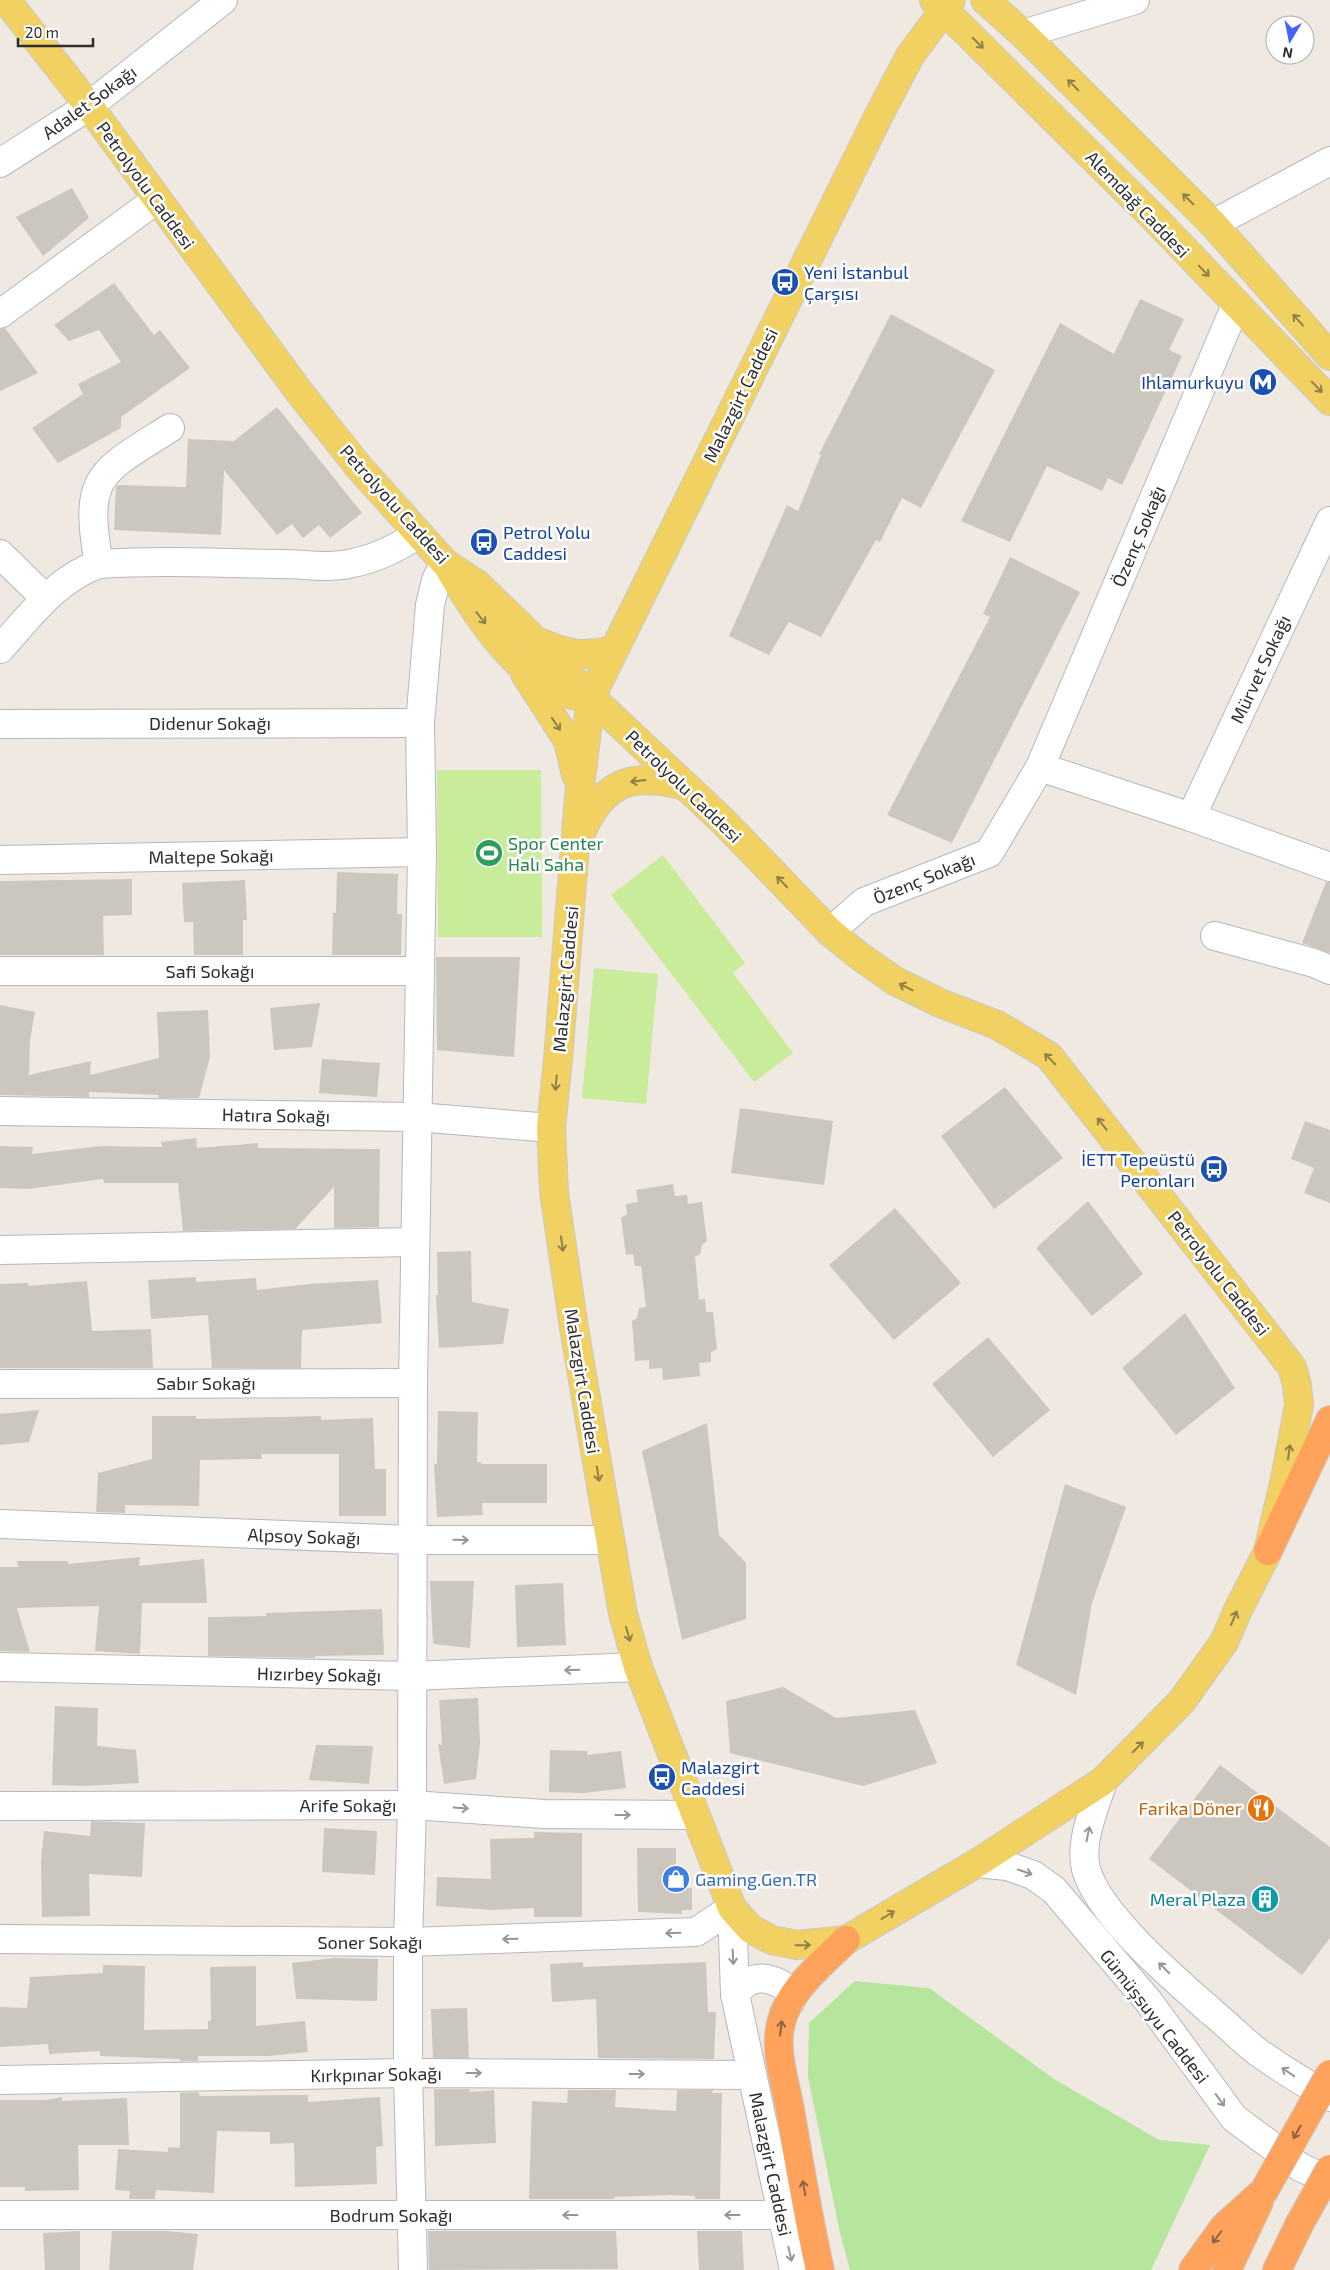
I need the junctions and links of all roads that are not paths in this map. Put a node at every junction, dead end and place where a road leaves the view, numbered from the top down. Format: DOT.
graph roads {
  1 [pos="6,0"];
  2 [pos="222,0"];
  3 [pos="985,0"];
  4 [pos="1135,0"];
  5 [pos="943,3"];
  6 [pos="1023,34"];
  7 [pos="89,106"];
  8 [pos="1330,161"];
  9 [pos="0,163"];
  10 [pos="156,200"];
  11 [pos="1213,224"];
  12 [pos="1236,305"];
  13 [pos="0,314"];
  14 [pos="1330,356"];
  15 [pos="1330,401"];
  16 [pos="170,428"];
  17 [pos="1330,521"];
  18 [pos="419,534"];
  19 [pos="0,554"];
  20 [pos="445,563"];
  21 [pos="99,564"];
  22 [pos="45,598"];
  23 [pos="537,642"];
  24 [pos="0,649"];
  25 [pos="614,650"];
  26 [pos="522,667"];
  27 [pos="591,697"];
  28 [pos="420,723"];
  29 [pos="0,724"];
  30 [pos="1040,767"];
  31 [pos="686,786"];
  32 [pos="580,796"];
  33 [pos="1191,818"];
  34 [pos="577,843"];
  35 [pos="422,852"];
  36 [pos="0,860"];
  37 [pos="1330,867"];
  38 [pos="830,932"];
  39 [pos="1216,936"];
  40 [pos="1330,970"];
  41 [pos="0,971"];
  42 [pos="420,971"];
  43 [pos="0,1111"];
  44 [pos="417,1117"];
  45 [pos="551,1128"];
  46 [pos="416,1242"];
  47 [pos="0,1250"];
  48 [pos="413,1383"];
  49 [pos="0,1384"];
  50 [pos="1330,1420"];
  51 [pos="0,1524"];
  52 [pos="412,1540"];
  53 [pos="609,1540"];
  54 [pos="1268,1551"];
  55 [pos="0,1667"];
  56 [pos="638,1667"];
  57 [pos="411,1676"];
  58 [pos="1103,1781"];
  59 [pos="412,1805"];
  60 [pos="0,1806"];
  61 [pos="695,1815"];
  62 [pos="977,1863"];
  63 [pos="732,1908"];
  64 [pos="0,1939"];
  65 [pos="846,1940"];
  66 [pos="408,1942"];
  67 [pos="735,1994"];
  68 [pos="791,2000"];
  69 [pos="408,2073"];
  70 [pos="1330,2074"];
  71 [pos="752,2075"];
  72 [pos="0,2080"];
  73 [pos="1330,2097"];
  74 [pos="1330,2169"];
  75 [pos="1330,2182"];
  76 [pos="1264,2191"];
  77 [pos="0,2215"];
  78 [pos="411,2215"];
  79 [pos="781,2215"];
  80 [pos="413,2270"];
  81 [pos="794,2270"];
  82 [pos="820,2270"];
  83 [pos="1193,2270"];
  84 [pos="1227,2270"];
  85 [pos="1277,2270"];
  1 -- 7 [label="main road, Petrolyolu Caddesi"];
  2 -- 7 [label="street, Adalet Sokağı"];
  3 -- 6 [label="main road"];
  4 -- 6 [label="street"];
  5 -- 12 [label="main road, Alemdağ Caddesi, one-way"];
  5 -- 25 [label="main road, Malazgirt Caddesi"];
  11 -- 6 [label="main road, one-way"];
  7 -- 9 [label="street, Adalet Sokağı"];
  7 -- 10 [label="main road, Petrolyolu Caddesi"];
  8 -- 11 [label="street"];
  10 -- 13 [label="street"];
  10 -- 18 [label="main road, Petrolyolu Caddesi"];
  14 -- 11 [label="main road, one-way"];
  12 -- 15 [label="main road, Alemdağ Caddesi, one-way"];
  12 -- 30 [label="street, Özenç Sokağı"];
  16 -- 21 [label="street"];
  17 -- 33 [label="street, Mürvet Sokağı"];
  18 -- 20 [label="main road, Petrolyolu Caddesi"];
  18 -- 21 [label="street"];
  19 -- 22 [label="street"];
  20 -- 23 [label="main road, Petrolyolu Caddesi"];
  20 -- 26 [label="main road, one-way"];
  20 -- 28 [label="street"];
  21 -- 22 [label="street"];
  22 -- 24 [label="street"];
  23 -- 25 [label="main road"];
  23 -- 27 [label="main road, Petrolyolu Caddesi"];
  25 -- 27 [label="main road, Malazgirt Caddesi"];
  26 -- 27 [label="main road"];
  26 -- 32 [label="main road, Malazgirt Caddesi, one-way"];
  27 -- 31 [label="main road, Petrolyolu Caddesi"];
  27 -- 32 [label="main road, Malazgirt Caddesi"];
  28 -- 29 [label="street, Didenur Sokağı"];
  28 -- 35 [label="street"];
  30 -- 33 [label="street"];
  30 -- 38 [label="street, Özenç Sokağı"];
  31 -- 34 [label="main road, one-way"];
  38 -- 31 [label="main road, Petrolyolu Caddesi, one-way"];
  32 -- 34 [label="main road, Malazgirt Caddesi"];
  33 -- 37 [label="street"];
  34 -- 45 [label="main road, Malazgirt Caddesi, one-way"];
  35 -- 36 [label="street, Maltepe Sokağı"];
  35 -- 42 [label="street"];
  54 -- 38 [label="main road, Petrolyolu Caddesi, one-way"];
  39 -- 40 [label="street"];
  41 -- 42 [label="street, Safi Sokağı"];
  42 -- 44 [label="street"];
  43 -- 44 [label="street, Hatıra Sokağı"];
  44 -- 45 [label="street, Hatıra Sokağı"];
  44 -- 46 [label="street"];
  45 -- 53 [label="main road, Malazgirt Caddesi, one-way"];
  46 -- 47 [label="street"];
  46 -- 48 [label="street"];
  48 -- 49 [label="street, Sabır Sokağı"];
  48 -- 52 [label="street"];
  50 -- 54 [label="highway"];
  51 -- 52 [label="street, Alpsoy Sokağı"];
  52 -- 53 [label="street, Alpsoy Sokağı, one-way"];
  52 -- 57 [label="street"];
  53 -- 56 [label="main road, Malazgirt Caddesi, one-way"];
  58 -- 54 [label="main road, Petrolyolu Caddesi, one-way"];
  55 -- 57 [label="street, Hızırbey Sokağı"];
  56 -- 57 [label="street, Hızırbey Sokağı, one-way"];
  56 -- 61 [label="main road, Malazgirt Caddesi"];
  57 -- 59 [label="street"];
  58 -- 62 [label="main road, Petrolyolu Caddesi"];
  73 -- 58 [label="street, Gümüşsuyu Caddesi, one-way"];
  59 -- 60 [label="street, Arife Sokağı"];
  59 -- 61 [label="street, Arife Sokağı, one-way"];
  59 -- 66 [label="street"];
  61 -- 63 [label="main road, Malazgirt Caddesi"];
  65 -- 62 [label="main road, Petrolyolu Caddesi, one-way"];
  62 -- 75 [label="street, Gümüşsuyu Caddesi, one-way"];
  63 -- 65 [label="main road, one-way"];
  63 -- 66 [label="street, Soner Sokağı, one-way"];
  63 -- 67 [label="street, Malazgirt Caddesi, one-way"];
  64 -- 66 [label="street, Soner Sokağı"];
  65 -- 68 [label="highway"];
  66 -- 69 [label="street"];
  67 -- 68 [label="street"];
  67 -- 71 [label="street, Malazgirt Caddesi"];
  82 -- 68 [label="highway, one-way"];
  69 -- 71 [label="street, Kırkpınar Sokağı, one-way"];
  69 -- 72 [label="street, Kırkpınar Sokağı"];
  69 -- 78 [label="street"];
  70 -- 76 [label="highway, one-way, bridge"];
  71 -- 79 [label="street, Malazgirt Caddesi"];
  74 -- 85 [label="highway, bridge"];
  76 -- 83 [label="highway, one-way"];
  76 -- 84 [label="highway"];
  77 -- 78 [label="street, Bodrum Sokağı"];
  79 -- 78 [label="street, Bodrum Sokağı, one-way"];
  78 -- 80 [label="street"];
  79 -- 81 [label="street, Malazgirt Caddesi, one-way"];
}
